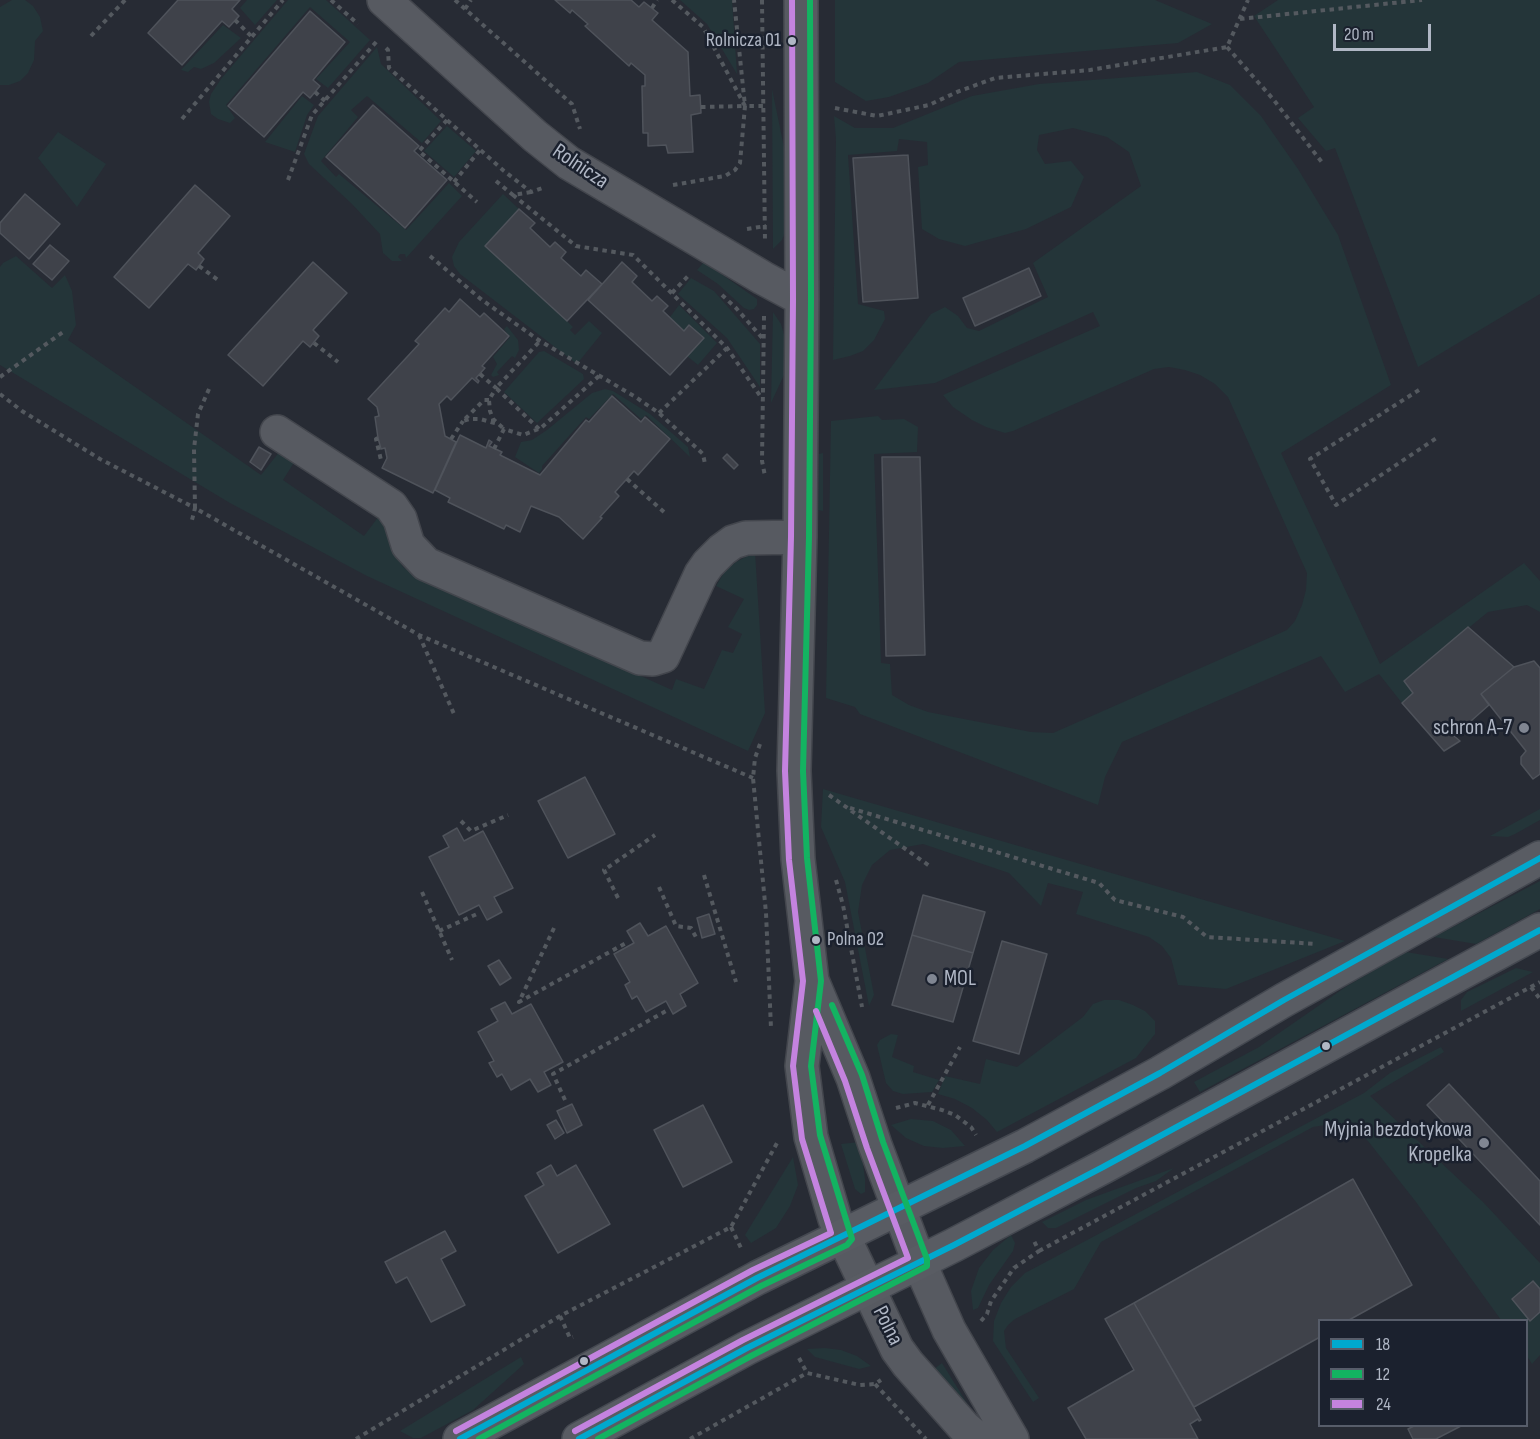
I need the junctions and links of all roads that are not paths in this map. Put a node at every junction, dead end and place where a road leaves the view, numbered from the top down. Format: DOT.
graph roads {
  1 [pos="384,0"];
  2 [pos="801,0"];
  3 [pos="802,299"];
  4 [pos="277,432"];
  5 [pos="800,537"];
  6 [pos="1540,858"];
  7 [pos="1540,930"];
  8 [pos="812,981"];
  9 [pos="898,1209"];
  10 [pos="843,1236"];
  11 [pos="919,1262"];
  12 [pos="868,1288"];
  13 [pos="460,1439"];
  14 [pos="579,1439"];
  15 [pos="978,1439"];
  16 [pos="1012,1439"];
  1 -- 3 [label="street, Rolnicza"];
  2 -- 3 [label="street, Polna"];
  3 -- 5 [label="street, Polna"];
  4 -- 5 [label="street"];
  5 -- 8 [label="street, Polna"];
  6 -- 9 [label="main road"];
  7 -- 11 [label="main road"];
  8 -- 9 [label="street, Polna"];
  8 -- 10 [label="street, Polna"];
  9 -- 10 [label="main road"];
  9 -- 11 [label="street, Polna"];
  10 -- 12 [label="street, Polna"];
  10 -- 13 [label="main road"];
  11 -- 12 [label="main road"];
  11 -- 16 [label="street, Polna"];
  12 -- 14 [label="main road"];
  12 -- 15 [label="street, Polna"];
}
